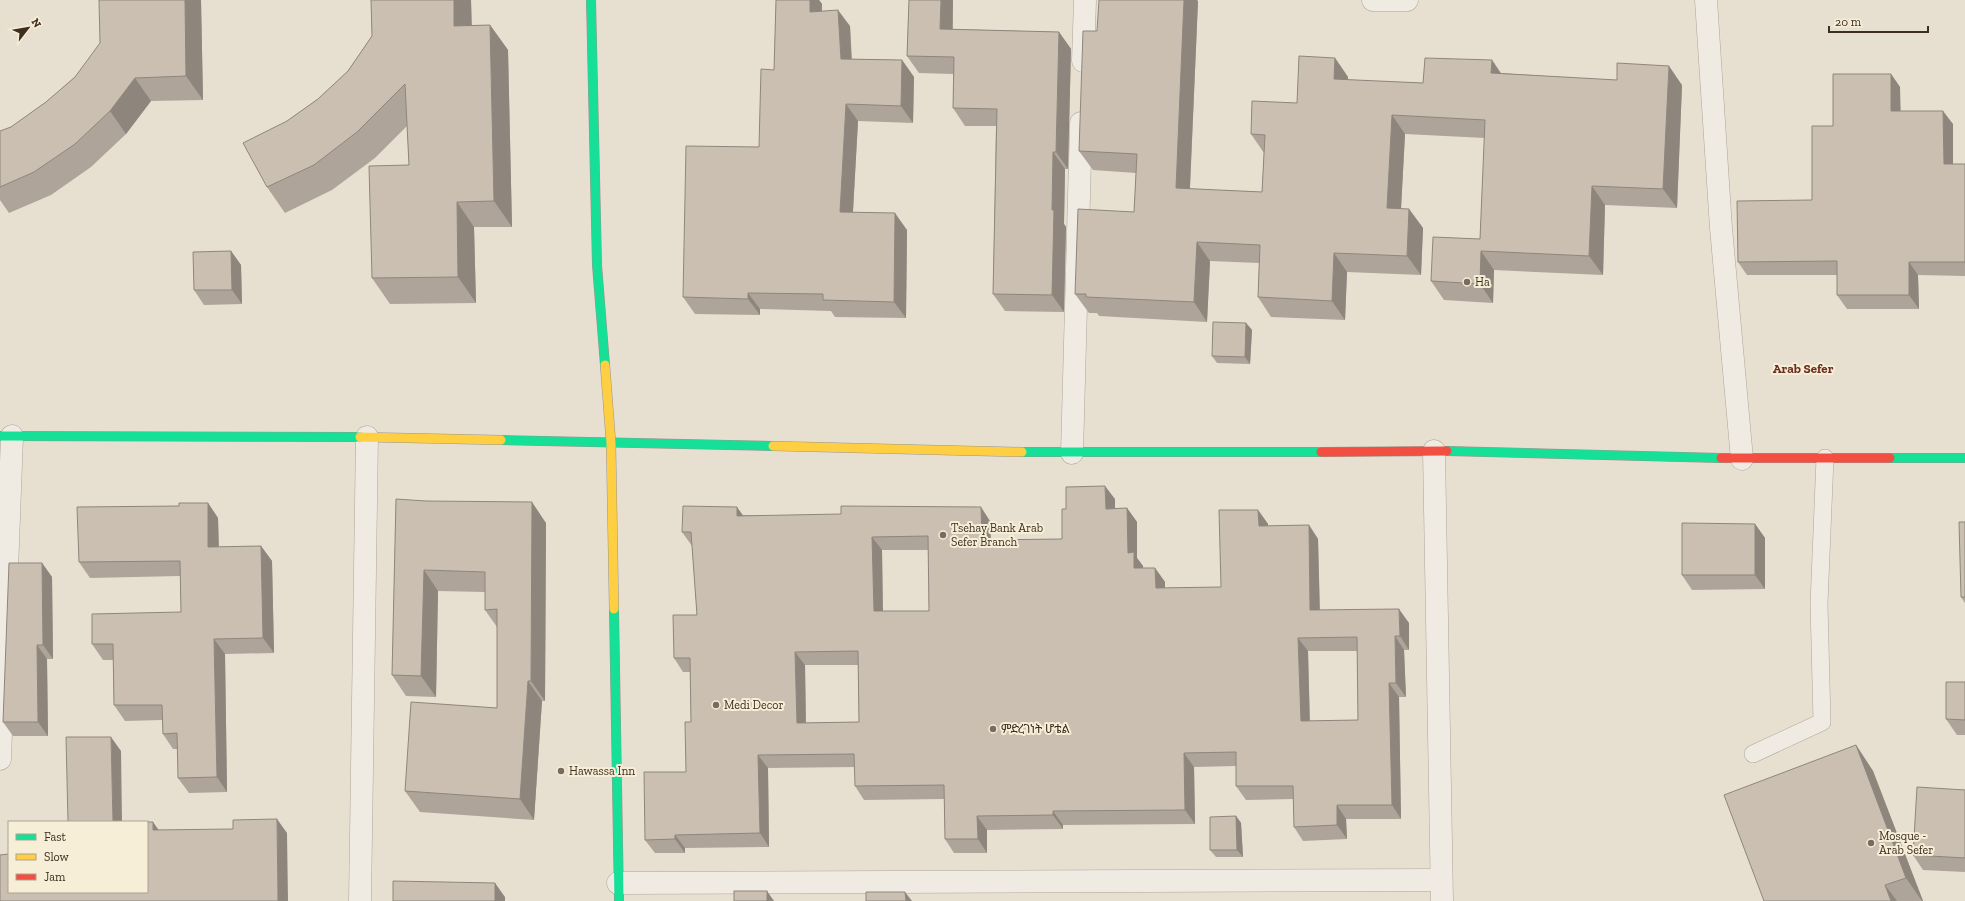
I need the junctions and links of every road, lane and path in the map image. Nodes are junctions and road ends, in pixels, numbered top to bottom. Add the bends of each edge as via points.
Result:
1 (591, 0) edge
2 (1084, 0) edge
3 (1373, 0) edge
4 (1407, 0) edge
5 (1706, 0) edge
6 (1082, 79) edge
7 (1082, 103) edge
8 (6, 436) edge
9 (367, 437) junction
10 (611, 443) junction
11 (1434, 451) junction
12 (1072, 453) junction
13 (1825, 458) junction
14 (1965, 458) edge
15 (1742, 459) junction
16 (1753, 754) dead end
17 (0, 759) edge
18 (1442, 890) edge
19 (618, 892) edge
20 (360, 901) edge

1 - 10 street via 597,265
2 - 6 street
3 - 4 street
5 - 15 street via 1721,228
7 - 12 street
8 - 9 street
8 - 17 street
9 - 10 street
9 - 20 street
10 - 12 street
10 - 19 street
11 - 12 street
11 - 15 street
11 - 18 street
13 - 14 street
13 - 15 street
13 - 16 lane via 1819,604 1822,722
18 - 19 street

